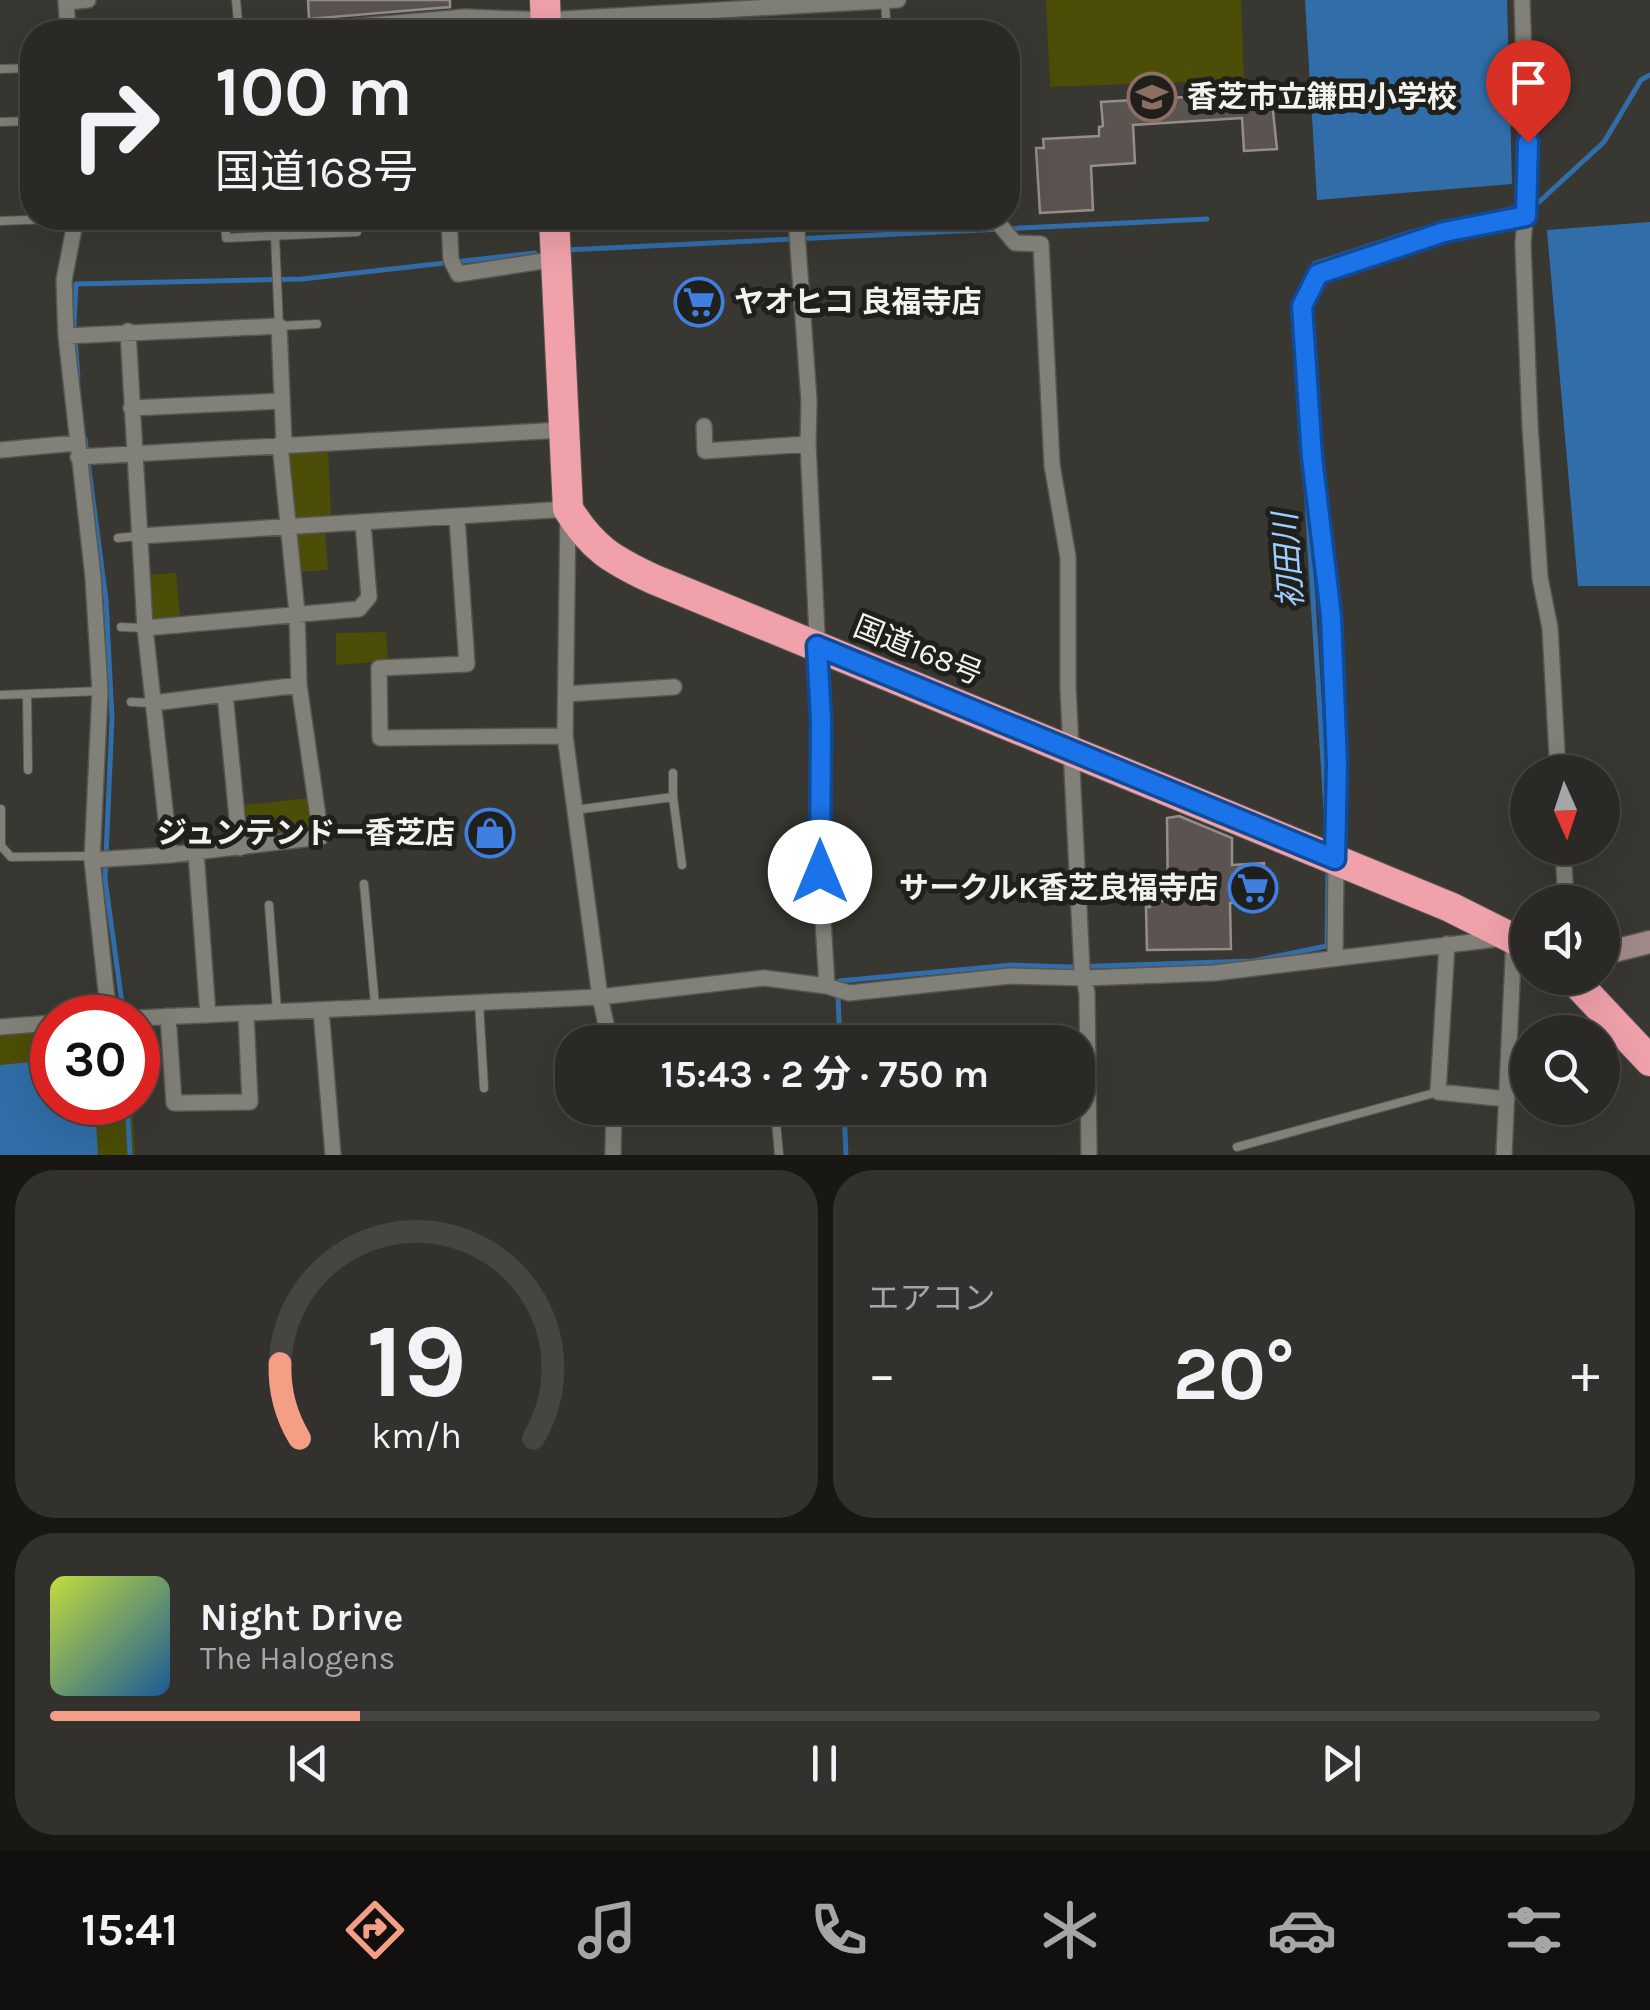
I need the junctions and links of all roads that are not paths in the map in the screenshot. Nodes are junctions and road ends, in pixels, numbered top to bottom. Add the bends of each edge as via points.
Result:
1 (88, 0) edge
2 (898, 0) edge
3 (1522, 0) edge
4 (66, 1) edge
5 (884, 1) edge
6 (545, 17) edge
7 (430, 20) edge
8 (1526, 208) junction
9 (74, 230) edge
10 (226, 230) edge
11 (450, 230) edge
12 (555, 230) edge
13 (797, 230) edge
14 (1004, 230) edge
15 (357, 232) dead end
16 (276, 236) junction
17 (556, 258) junction
18 (316, 324) dead end
19 (278, 326) junction
20 (128, 331) junction
21 (66, 336) junction
22 (282, 402) junction
23 (132, 408) junction
24 (704, 426) dead end
25 (562, 430) junction
26 (282, 444) junction
27 (808, 444) junction
28 (0, 450) edge
29 (77, 450) junction
30 (135, 456) junction
31 (568, 509) junction
32 (457, 518) junction
33 (363, 522) junction
34 (288, 526) junction
35 (140, 536) junction
36 (118, 538) dead end
37 (297, 613) junction
38 (122, 627) dead end
39 (145, 628) junction
40 (817, 646) junction
41 (299, 685) junction
42 (674, 687) dead end
43 (100, 691) junction
44 (0, 694) edge
45 (26, 694) junction
46 (226, 694) junction
47 (566, 694) junction
48 (131, 702) dead end
49 (153, 703) junction
50 (565, 736) junction
51 (1072, 752) junction
52 (1557, 755) edge
53 (28, 770) dead end
54 (673, 773) dead end
55 (672, 797) junction
56 (1, 810) edge
57 (575, 810) junction
58 (240, 848) junction
59 (196, 853) junction
60 (170, 856) junction
61 (93, 858) junction
62 (1335, 859) junction
63 (682, 866) dead end
64 (364, 884) dead end
65 (269, 906) dead end
66 (1510, 936) edge
67 (1510, 941) edge
68 (1650, 942) edge
69 (1447, 944) junction
70 (1620, 950) edge
71 (1335, 958) junction
72 (1083, 970) junction
73 (827, 986) junction
74 (107, 995) edge
75 (1516, 995) edge
76 (1588, 995) edge
77 (600, 996) junction
78 (479, 1003) junction
79 (375, 1005) junction
80 (321, 1010) junction
81 (278, 1012) junction
82 (246, 1013) junction
83 (208, 1015) junction
84 (168, 1016) junction
85 (160, 1017) edge
86 (30, 1025) edge
87 (606, 1025) edge
88 (0, 1027) edge
89 (1650, 1061) edge
90 (484, 1088) dead end
91 (1438, 1092) junction
92 (1507, 1099) junction
93 (614, 1125) edge
94 (776, 1125) edge
95 (1236, 1147) dead end
96 (333, 1155) edge
97 (614, 1155) edge
98 (778, 1155) edge
99 (1089, 1155) edge
100 (1504, 1155) edge

1 - 4 street
2 - 5 street
3 - 8 street
5 - 6 street
6 - 7 street
8 - 52 street via 1532,463
8 - 62 street via 1318,274 1302,306 1331,616
9 - 21 street via 64,280
10 - 16 lane via 226,238
11 - 17 street via 458,274
12 - 17 highway
13 - 27 street
14 - 51 street via 1015,244 1042,244 1052,465 1068,557
15 - 16 lane
16 - 19 lane
17 - 25 highway
18 - 19 lane
19 - 20 street
19 - 22 street
20 - 21 street
20 - 23 street
21 - 29 street
22 - 23 street
22 - 26 street
23 - 30 street
24 - 27 street via 705,450
25 - 26 street
25 - 31 highway
26 - 30 street
26 - 34 street
27 - 40 street
28 - 29 street
29 - 30 street
29 - 43 street
30 - 35 street
31 - 32 street
31 - 40 highway, 国道168号 via 586,538 620,563
31 - 47 street
32 - 33 street
32 - 50 street via 467,664 379,668 380,738
33 - 34 street
33 - 37 street via 369,597 359,609
34 - 35 street
34 - 37 street
35 - 36 lane
35 - 39 street
37 - 39 street
37 - 41 street
38 - 39 lane
39 - 49 street
40 - 51 highway, 国道168号
40 - 73 street
41 - 46 street
41 - 58 street via 321,837
42 - 47 street
43 - 45 lane
43 - 61 street
44 - 45 lane
45 - 53 lane
46 - 49 street
46 - 58 street
47 - 50 street
48 - 49 lane
49 - 60 street
50 - 57 street
51 - 62 highway, 国道168号
51 - 72 street
54 - 55 lane
55 - 57 lane
55 - 63 lane
56 - 61 lane via 1,846 10,857
57 - 77 street
58 - 59 street
59 - 60 street
59 - 83 street
60 - 61 street
61 - 74 street
62 - 66 highway, 国道168号
62 - 71 street
64 - 79 lane
65 - 81 lane
67 - 69 street
68 - 70 street
69 - 71 street
69 - 91 street
71 - 72 street via 1214,973
72 - 73 street via 848,993
72 - 99 street
73 - 77 street via 764,978
75 - 92 street
76 - 89 highway
77 - 78 street
77 - 87 street
78 - 79 street
78 - 90 lane
79 - 80 street
80 - 81 street
80 - 96 street
81 - 82 street
82 - 83 street
82 - 84 street via 250,1102 174,1103
83 - 84 street
84 - 85 street
86 - 88 street
91 - 92 street
91 - 95 lane
92 - 100 street
93 - 97 street
94 - 98 lane

